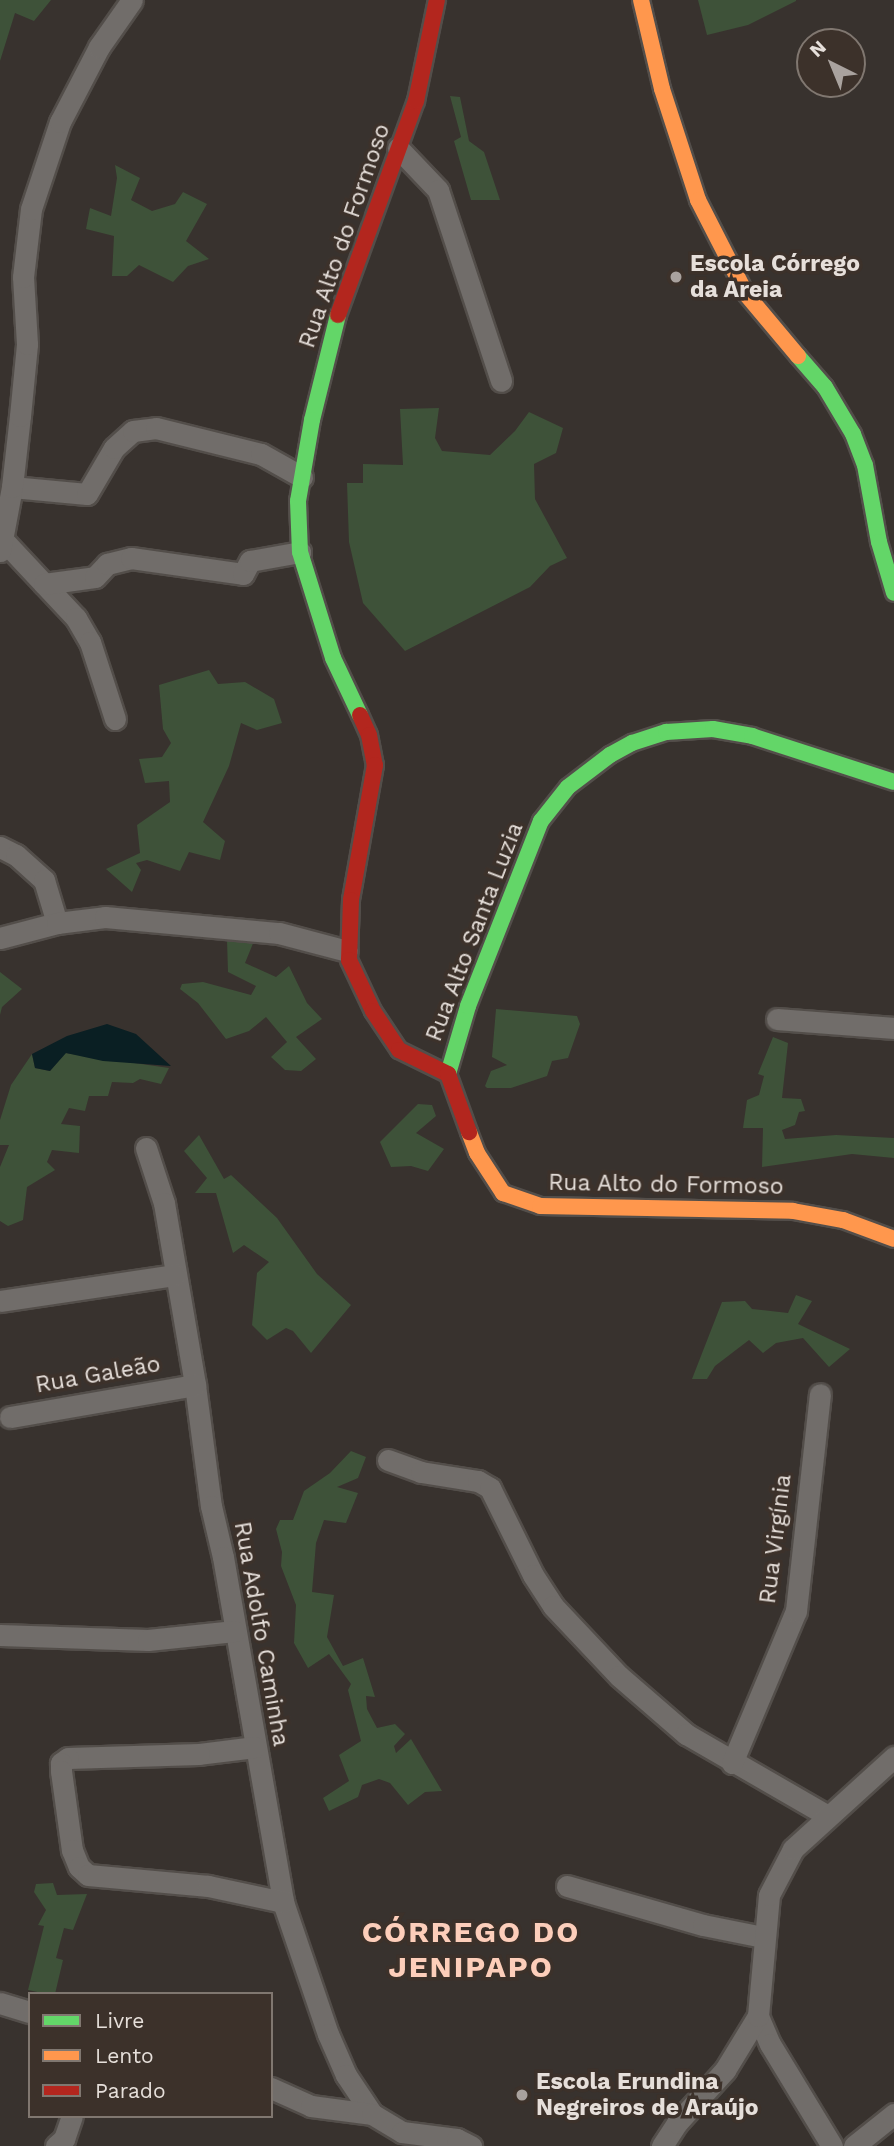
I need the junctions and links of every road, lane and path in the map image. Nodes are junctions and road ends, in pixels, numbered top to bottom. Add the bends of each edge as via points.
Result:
1 (132, 0) edge
2 (437, 0) edge
3 (641, 0) edge
4 (398, 148) junction
5 (501, 381) dead end
6 (302, 477) junction
7 (12, 487) junction
8 (2, 545) edge
9 (300, 552) junction
10 (44, 584) junction
11 (894, 593) edge
12 (115, 719) dead end
13 (894, 782) edge
14 (0, 847) edge
15 (57, 923) junction
16 (0, 938) edge
17 (347, 951) junction
18 (776, 1019) dead end
19 (894, 1028) edge
20 (448, 1074) junction
21 (146, 1149) dead end
22 (894, 1239) edge
23 (175, 1275) junction
24 (0, 1301) edge
25 (195, 1385) junction
26 (820, 1394) dead end
27 (10, 1417) dead end
28 (388, 1460) dead end
29 (235, 1631) junction
30 (0, 1635) edge
31 (255, 1747) junction
32 (894, 1757) edge
33 (732, 1763) junction
34 (828, 1816) junction
35 (567, 1886) dead end
36 (283, 1902) junction
37 (763, 1937) junction
38 (0, 2003) edge
39 (28, 2011) edge
40 (758, 2016) junction
41 (273, 2089) edge
42 (372, 2114) junction
43 (894, 2114) edge
44 (71, 2118) edge
45 (400, 2139) edge
46 (56, 2146) edge
47 (471, 2146) edge
48 (662, 2146) edge
49 (832, 2146) edge
50 (854, 2146) edge

1 - 7 street via 99,47 60,122 32,209 23,276 27,344
2 - 4 street, Rua Alto do Formoso via 424,74
3 - 11 street via 662,89 698,200 746,294 825,387 853,434 865,465
4 - 5 street via 438,190
4 - 6 street, Rua Alto do Formoso via 336,319
6 - 7 street via 261,454 156,428 133,430 114,448 87,494
6 - 9 street, Rua Alto do Formoso via 297,522
7 - 8 street
8 - 10 street
9 - 10 street via 250,561 243,574 131,558 107,564 95,577
9 - 17 street, Rua Alto do Formoso via 323,629 369,735 375,765 355,871
10 - 12 street via 76,618 90,642
13 - 20 street, Rua Alto Santa Luzia via 752,736 713,729 666,732 610,755 568,787 541,821 464,1016
14 - 15 street via 44,880
15 - 16 street
15 - 17 street via 105,918 246,928
17 - 20 street, Rua Alto do Formoso via 373,1011 399,1050
18 - 19 street
20 - 22 street, Rua Alto do Formoso via 477,1153 503,1193 517,1200 540,1206 793,1211 843,1220
21 - 23 street, Rua Adolfo Caminha via 164,1203
23 - 24 street
23 - 25 street, Rua Adolfo Caminha
25 - 27 street, Rua Galeão
25 - 29 street, Rua Adolfo Caminha via 211,1506
26 - 33 street, Rua Virgínia via 796,1611
28 - 33 street via 421,1472 478,1481 490,1488 552,1606 619,1676 676,1726
29 - 30 street via 148,1640
29 - 31 street, Rua Adolfo Caminha
31 - 36 street, Rua Adolfo Caminha
31 - 36 street via 199,1754 74,1756 61,1763 75,1862 88,1875 208,1886
32 - 34 street
33 - 34 street
34 - 37 street via 793,1849 778,1874 769,1895
35 - 37 street
36 - 42 street, Rua Adolfo Caminha via 328,2034 346,2075
37 - 40 street
38 - 39 street
40 - 48 street via 725,2070
40 - 49 street
41 - 42 street via 326,2111
42 - 45 street
43 - 50 street
44 - 46 street via 64,2139
45 - 47 street via 457,2139

